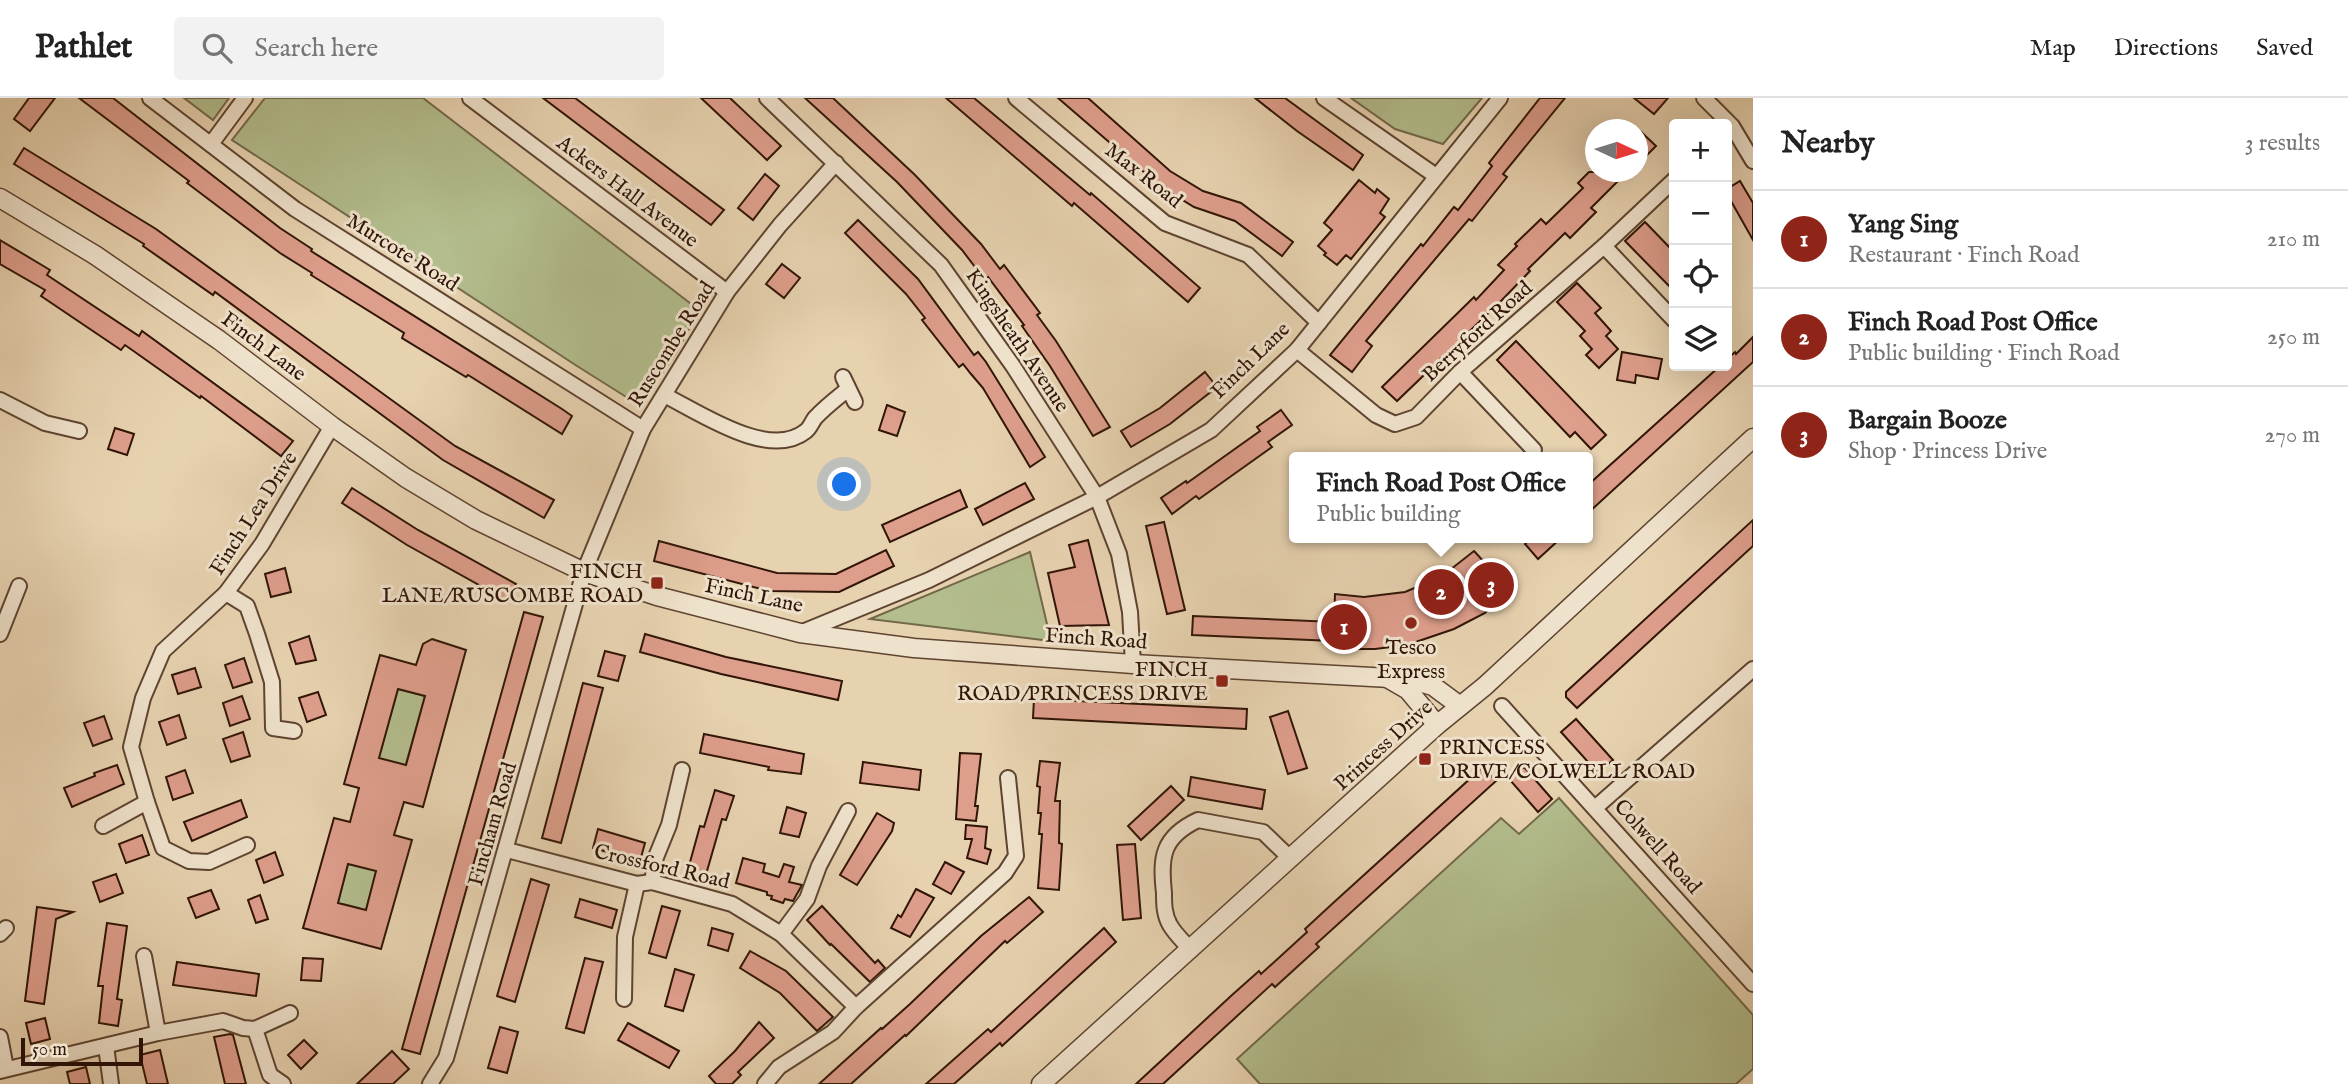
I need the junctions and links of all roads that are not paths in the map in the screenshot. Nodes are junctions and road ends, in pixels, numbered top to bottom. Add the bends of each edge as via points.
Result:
1 (150, 98) edge
2 (245, 98) edge
3 (470, 98) edge
4 (767, 98) edge
5 (1016, 98) edge
6 (1324, 98) edge
7 (1500, 98) edge
8 (1704, 98) edge
9 (1721, 119) edge
10 (1732, 133) edge
11 (211, 144) junction
12 (1753, 161) edge
13 (836, 163) junction
14 (1436, 176) junction
15 (1672, 182) edge
16 (0, 198) edge
17 (1604, 246) junction
18 (727, 292) junction
19 (1669, 315) edge
20 (1319, 323) junction
21 (1297, 350) junction
22 (1460, 372) junction
23 (849, 389) dead end
24 (664, 395) junction
25 (0, 400) edge
26 (332, 426) junction
27 (643, 429) junction
28 (79, 430) dead end
29 (1753, 438) edge
30 (1534, 450) dead end
31 (1097, 497) junction
32 (584, 572) junction
33 (19, 586) dead end
34 (226, 593) junction
35 (800, 633) junction
36 (0, 634) edge
37 (1133, 664) junction
38 (1753, 669) edge
39 (1390, 679) junction
40 (1460, 706) junction
41 (1502, 706) dead end
42 (1437, 725) junction
43 (294, 731) dead end
44 (682, 770) dead end
45 (1007, 778) dead end
46 (147, 802) junction
47 (1595, 808) junction
48 (848, 811) dead end
49 (103, 826) dead end
50 (247, 845) dead end
51 (507, 850) junction
52 (1291, 859) junction
53 (652, 882) junction
54 (637, 884) junction
55 (781, 934) junction
56 (1191, 950) junction
57 (144, 956) dead end
58 (1752, 982) edge
59 (624, 999) dead end
60 (856, 1007) junction
61 (290, 1013) dead end
62 (254, 1029) junction
63 (159, 1033) junction
64 (0, 1037) edge
65 (107, 1046) junction
66 (3, 1069) edge
67 (435, 1083) edge
68 (111, 1084) edge
69 (283, 1084) edge
70 (765, 1084) edge
71 (1041, 1084) edge

1 - 11 street, Murcote Road
2 - 11 street
3 - 18 street, Ackers Hall Avenue
4 - 13 street, Kingsheath Avenue
5 - 20 street, Max Road via 1165,223 1248,255
6 - 14 street
7 - 14 street, Finch Lane
8 - 9 street
10 - 12 street
11 - 27 street, Murcote Road via 295,209
13 - 18 street, Ruscombe Road
13 - 31 street, Kingsheath Avenue via 941,265
14 - 20 street, Finch Lane
15 - 17 street, Berryford Road
16 - 26 street, Finch Lane via 118,270
17 - 19 street
17 - 22 street, Berryford Road
18 - 24 street, Ruscombe Road
20 - 21 street, Finch Lane
21 - 22 street, Berryford Road via 1376,415 1395,424 1416,417
21 - 31 street, Finch Lane via 1210,430
22 - 30 street
23 - 24 street via 807,430 790,439 769,441 737,432
24 - 27 street, Ruscombe Road
25 - 28 street via 45,424
26 - 32 street, Finch Lane via 476,520
26 - 34 street, Finch Lea Drive via 262,544
27 - 32 street, Ruscombe Road
29 - 40 street, Princess Drive
31 - 35 street, Finch Lane via 929,580
31 - 37 street, Kingsheath Avenue via 1119,554 1130,612
32 - 35 street, Finch Lane via 657,597
32 - 51 street, Fincham Road
33 - 36 street
34 - 43 street via 247,606 257,634 272,682 273,728
34 - 46 street, Finch Lea Drive via 163,651 143,698 131,747
35 - 37 street, Finch Road via 914,648
37 - 39 street, Finch Road
38 - 47 street
39 - 40 street, Finch Road via 1421,681
39 - 42 street via 1408,690
40 - 42 street, Princess Drive
41 - 47 street, Colwell Road
42 - 52 street, Princess Drive
44 - 53 street
45 - 60 street via 1016,856 1005,873
46 - 49 street
46 - 50 street, Finch Lea Drive via 163,848 189,862 209,862
47 - 58 street, Colwell Road
48 - 55 street via 807,899
51 - 54 street, Crossford Road
51 - 67 street, Fincham Road
52 - 56 street, Princess Drive
52 - 56 street via 1258,831 1198,820 1177,836 1162,860 1165,911 1169,924
53 - 54 street, Crossford Road
53 - 55 street, Crossford Road via 732,904
54 - 59 street via 625,937
55 - 60 street, Crossford Road
56 - 71 street, Princess Drive
57 - 63 street
60 - 70 street via 833,1031 779,1067
61 - 62 street
62 - 63 street via 223,1021
62 - 69 street via 270,1075
63 - 65 street
64 - 66 street
65 - 66 street
65 - 68 street

